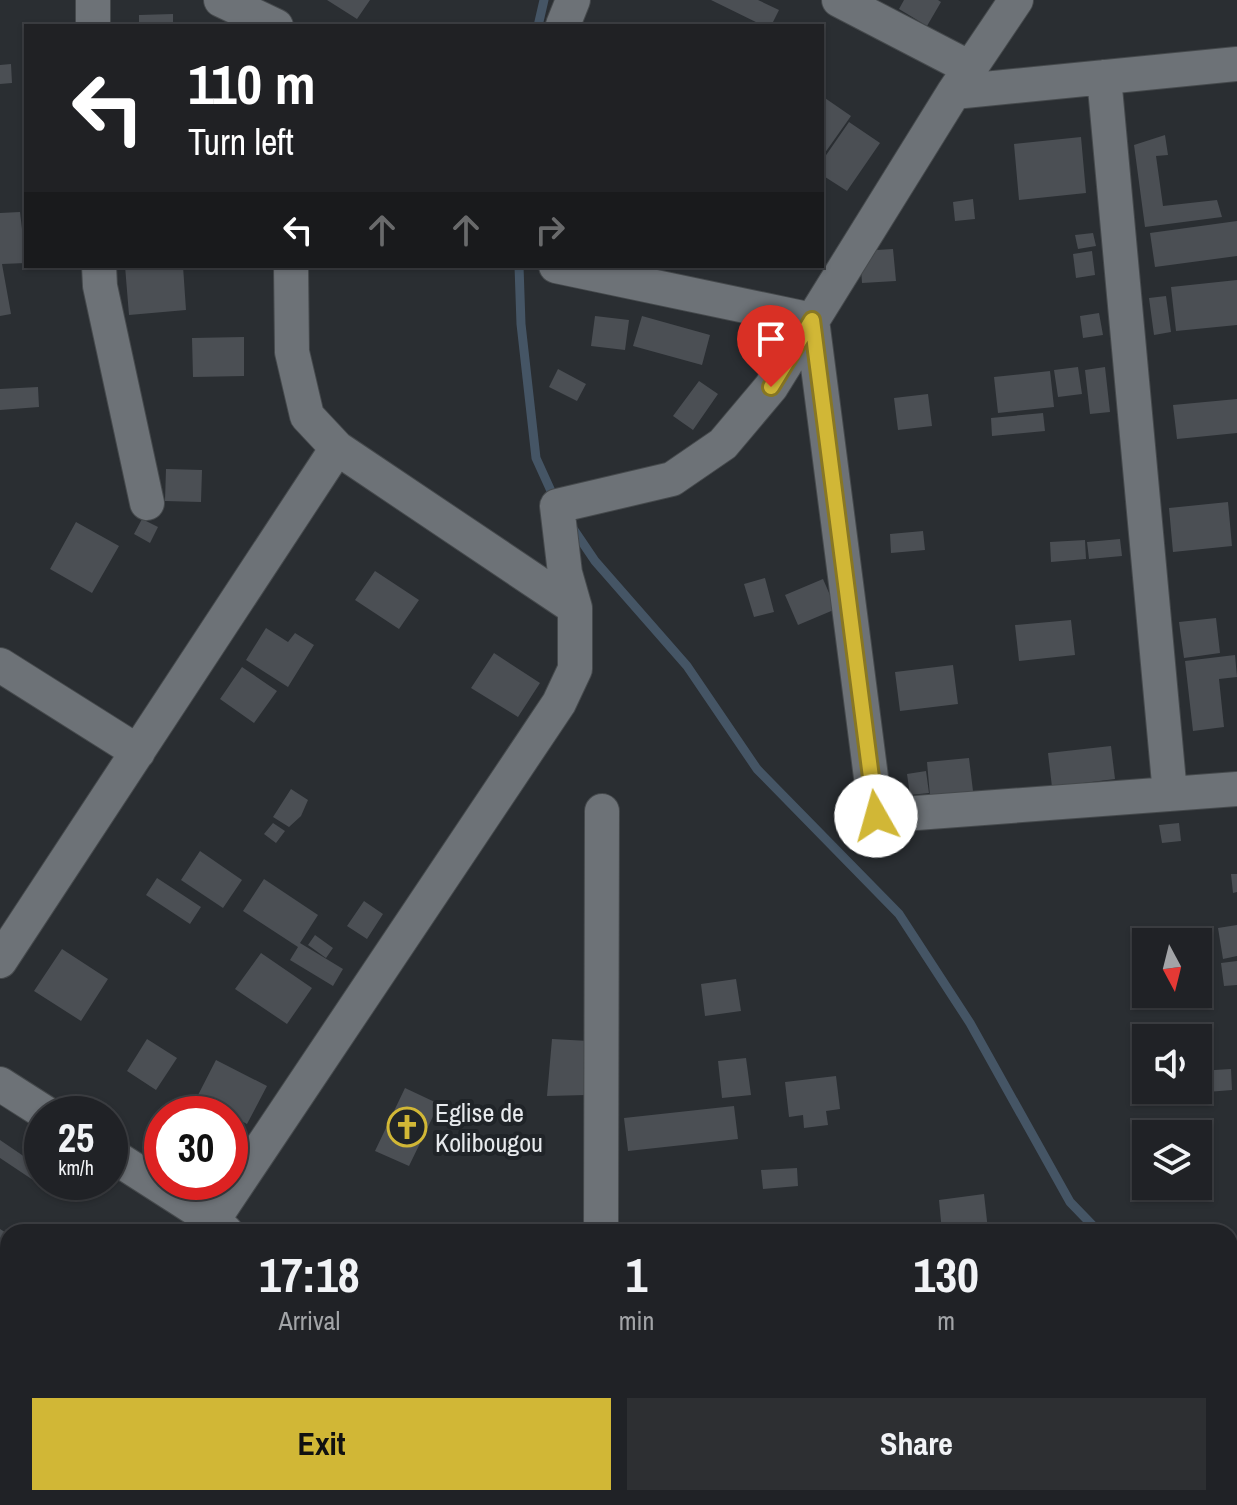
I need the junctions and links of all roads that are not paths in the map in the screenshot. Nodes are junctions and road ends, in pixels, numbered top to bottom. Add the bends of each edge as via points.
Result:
1 (93, 0) edge
2 (221, 0) edge
3 (839, 0) edge
4 (1016, 0) edge
5 (93, 24) edge
6 (271, 24) edge
7 (1237, 64) edge
8 (1104, 77) junction
9 (962, 80) junction
10 (99, 268) edge
11 (291, 268) edge
12 (565, 268) edge
13 (812, 320) junction
14 (337, 448) junction
15 (147, 503) dead end
16 (575, 608) junction
17 (0, 665) edge
18 (138, 752) junction
19 (1237, 789) edge
20 (1170, 794) junction
21 (602, 811) dead end
22 (0, 961) edge
23 (0, 1084) edge
24 (24, 1099) edge
25 (128, 1167) edge
26 (209, 1224) edge
27 (218, 1224) edge
28 (601, 1224) edge

1 - 5 street
2 - 6 street
3 - 9 street
4 - 9 street
7 - 8 street
8 - 9 street
8 - 20 street
9 - 13 street
10 - 15 street
11 - 14 street via 292,352 307,416
12 - 13 street
13 - 16 street via 771,387 723,444 672,479 557,506
13 - 20 street via 876,816
14 - 16 street
14 - 18 street
16 - 27 street via 575,669 559,703
17 - 18 street
18 - 22 street
19 - 20 street
21 - 28 street
23 - 24 street
25 - 26 street

